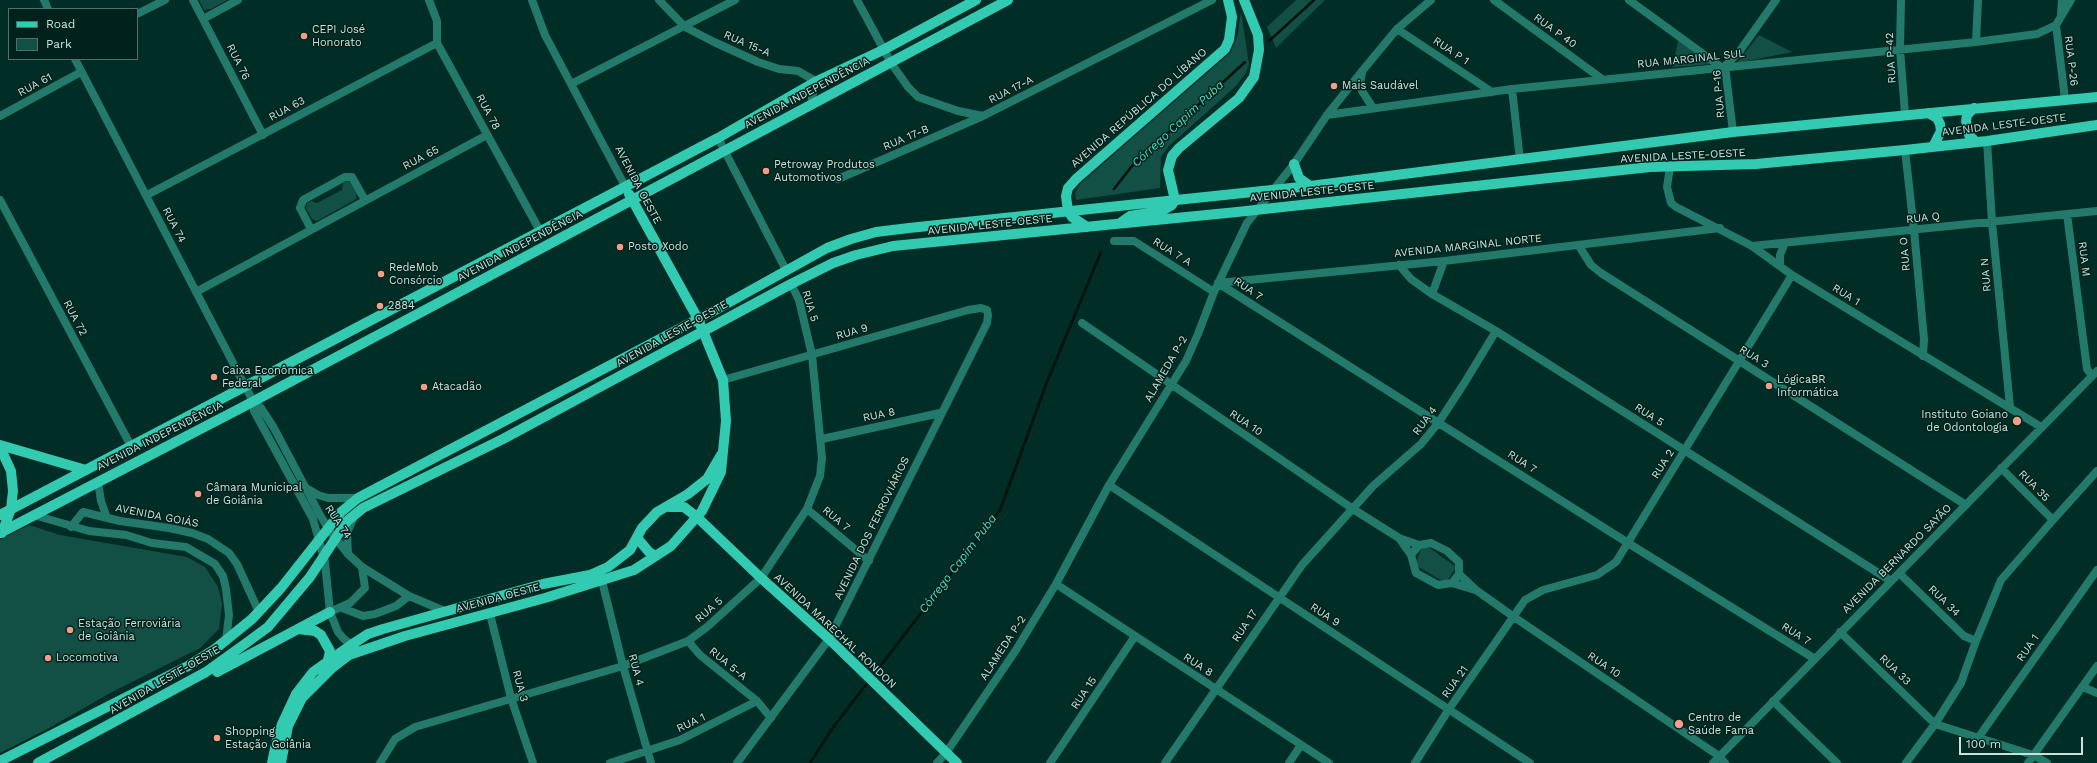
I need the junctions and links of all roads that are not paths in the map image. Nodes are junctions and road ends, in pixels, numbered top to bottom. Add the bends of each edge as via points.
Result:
1 (165, 0) edge
2 (193, 0) edge
3 (238, 0) edge
4 (429, 0) edge
5 (532, 0) edge
6 (659, 0) edge
7 (735, 0) edge
8 (857, 0) edge
9 (976, 0) edge
10 (1008, 0) edge
11 (1212, 0) edge
12 (1228, 0) edge
13 (1244, 0) edge
14 (1430, 0) edge
15 (1494, 0) edge
16 (1629, 0) edge
17 (1776, 0) edge
18 (1901, 0) edge
19 (1978, 0) edge
20 (2062, 0) edge
21 (2072, 0) edge
22 (138, 14) edge
23 (2060, 16) junction
24 (203, 19) junction
25 (2056, 25) junction
26 (685, 27) junction
27 (1397, 29) junction
28 (1976, 42) junction
29 (437, 43) junction
30 (1900, 49) junction
31 (883, 50) junction
32 (75, 60) edge
33 (891, 63) junction
34 (1723, 67) junction
35 (1363, 70) junction
36 (81, 72) junction
37 (1602, 79) junction
38 (815, 82) junction
39 (571, 84) junction
40 (1512, 89) junction
41 (1492, 92) junction
42 (2097, 97) edge
43 (2065, 99) junction
44 (811, 104) junction
45 (1373, 108) junction
46 (1974, 108) junction
47 (1928, 113) junction
48 (1905, 114) junction
49 (1327, 115) junction
50 (0, 116) edge
51 (983, 116) junction
52 (2097, 125) edge
53 (1733, 132) junction
54 (263, 135) junction
55 (487, 135) junction
56 (718, 138) junction
57 (1987, 141) junction
58 (1976, 142) junction
59 (1934, 145) junction
60 (724, 150) junction
61 (1905, 150) junction
62 (1520, 160) junction
63 (1294, 164) junction
64 (1670, 167) junction
65 (838, 179) dead end
66 (625, 186) junction
67 (1310, 186) junction
68 (1272, 190) junction
69 (147, 195) junction
70 (631, 199) junction
71 (0, 200) edge
72 (365, 200) junction
73 (1175, 200) junction
74 (1256, 210) junction
75 (1068, 211) junction
76 (2097, 211) edge
77 (2067, 214) junction
78 (1992, 222) junction
79 (1118, 224) junction
80 (1087, 227) junction
81 (1720, 228) junction
82 (311, 229) junction
83 (1914, 230) junction
84 (540, 231) junction
85 (1114, 241) dead end
86 (1785, 243) junction
87 (1579, 246) junction
88 (1752, 246) junction
89 (1444, 261) junction
90 (1399, 265) junction
91 (1780, 265) junction
92 (786, 270) junction
93 (1792, 275) junction
94 (1218, 282) junction
95 (791, 284) junction
96 (196, 292) junction
97 (1214, 292) junction
98 (1432, 294) junction
99 (987, 310) joint
100 (698, 319) junction
101 (1082, 323) dead end
102 (703, 331) junction
103 (1496, 331) junction
104 (812, 355) junction
105 (1923, 356) junction
106 (1740, 361) junction
107 (2094, 373) edge
108 (723, 380) junction
109 (1171, 384) junction
110 (245, 386) junction
111 (254, 401) junction
112 (2010, 408) junction
113 (940, 413) junction
114 (1439, 422) junction
115 (2041, 427) junction
116 (822, 439) junction
117 (0, 446) edge
118 (131, 446) junction
119 (1685, 451) junction
120 (722, 453) junction
121 (2001, 468) junction
122 (86, 470) junction
123 (2097, 471) edge
124 (98, 482) junction
125 (1109, 485) junction
126 (305, 487) junction
127 (358, 498) junction
128 (1966, 504) junction
129 (669, 507) junction
130 (363, 508) junction
131 (11, 509) junction
132 (1353, 509) junction
133 (807, 510) junction
134 (0, 515) edge
135 (34, 515) junction
136 (697, 517) junction
137 (108, 518) junction
138 (2052, 520) junction
139 (71, 527) junction
140 (328, 528) junction
141 (1, 534) edge
142 (1399, 538) junction
143 (336, 539) junction
144 (638, 539) junction
145 (320, 540) junction
146 (1628, 543) junction
147 (1419, 545) junction
148 (348, 554) junction
149 (1411, 555) junction
150 (656, 556) junction
151 (324, 558) junction
152 (869, 561) junction
153 (362, 567) junction
154 (2097, 570) edge
155 (1899, 573) junction
156 (1459, 574) junction
157 (761, 578) junction
158 (602, 581) junction
159 (1891, 581) junction
160 (1452, 583) junction
161 (1056, 584) junction
162 (1476, 590) junction
163 (409, 596) junction
164 (1278, 597) junction
165 (342, 608) junction
166 (259, 612) junction
167 (330, 612) junction
168 (448, 612) junction
169 (490, 614) junction
170 (1514, 617) junction
171 (296, 629) junction
172 (1840, 632) junction
173 (1135, 636) junction
174 (829, 639) junction
175 (226, 641) junction
176 (688, 641) junction
177 (1976, 641) junction
178 (351, 645) junction
179 (360, 650) junction
180 (1815, 659) junction
181 (328, 660) junction
182 (623, 666) junction
183 (2097, 666) edge
184 (189, 682) junction
185 (2083, 686) junction
186 (1216, 690) junction
187 (2097, 694) edge
188 (511, 698) junction
189 (757, 701) junction
190 (1773, 701) junction
191 (1449, 709) junction
192 (771, 718) junction
193 (1935, 724) junction
194 (1978, 738) junction
195 (1301, 745) junction
196 (648, 751) junction
197 (946, 753) junction
198 (2033, 755) junction
199 (1719, 756) junction
200 (0, 761) edge
201 (1413, 762) edge
202 (38, 763) edge
203 (272, 763) edge
204 (281, 763) edge
205 (380, 763) edge
206 (533, 763) edge
207 (610, 763) edge
208 (651, 763) edge
209 (738, 763) edge
210 (937, 763) edge
211 (957, 763) edge
212 (1050, 763) edge
213 (1165, 763) edge
214 (1288, 763) edge
215 (1329, 763) edge
216 (1530, 763) edge
217 (1712, 763) edge
218 (1725, 763) edge
219 (1837, 763) edge
220 (1906, 763) edge
221 (2028, 763) edge
222 (2047, 763) edge

1 - 22 street
2 - 24 street, RUA 76
3 - 24 street
4 - 29 street, RUA 78 via 437,21
5 - 39 street, AVENIDA OESTE via 545,35
6 - 26 street, RUA 15-A
7 - 26 street
8 - 31 street, RUA 17-A
9 - 31 main road, AVENIDA INDEPENDÊNCIA
10 - 33 main road, AVENIDA INDEPENDÊNCIA
11 - 51 street, RUA 17-A
12 - 75 main road, AVENIDA REPÚBLICA DO LÍBANO via 1232,17 1226,49 1076,179 1068,188
13 - 73 main road via 1258,35 1259,50 1254,77 1238,98 1178,148 1172,156 1168,170
14 - 27 street, ALAMEDA P-2
15 - 37 street, RUA P 40
16 - 34 street
17 - 34 street, RUA P-16 via 1739,52
18 - 30 street, RUA P-42
19 - 28 street
20 - 23 street
21 - 23 street
23 - 25 street
24 - 54 street, RUA 76
25 - 28 street, RUA MARGINAL SUL via 2037,34
25 - 43 street, RUA P-26
26 - 38 street, RUA 15-A via 758,62 779,69 798,71
26 - 39 street
27 - 35 street, ALAMEDA P-2
27 - 41 street, RUA P 1
28 - 30 street, RUA MARGINAL SUL
29 - 54 street, RUA 63
29 - 55 street, RUA 78
30 - 34 street, RUA MARGINAL SUL
30 - 48 street, RUA P-42
31 - 33 street, RUA 17-A
31 - 38 main road, AVENIDA INDEPENDÊNCIA
32 - 36 street, RUA 74
33 - 44 main road, AVENIDA INDEPENDÊNCIA
33 - 51 street, RUA 17-A via 918,97 958,111
34 - 37 street, RUA MARGINAL SUL
34 - 53 street, RUA P-16
35 - 45 street via 1360,83 1362,91
35 - 49 street, ALAMEDA P-2
36 - 50 street, RUA 61
36 - 69 street, RUA 74
37 - 40 street, RUA MARGINAL SUL
38 - 44 street
38 - 56 main road, AVENIDA INDEPENDÊNCIA
39 - 66 street, AVENIDA OESTE
40 - 41 street, RUA MARGINAL SUL
40 - 62 street
41 - 45 street, RUA MARGINAL SUL
42 - 43 main road, AVENIDA LESTE-OESTE
43 - 46 main road, AVENIDA LESTE-OESTE
44 - 60 main road, AVENIDA INDEPENDÊNCIA
45 - 49 street, RUA MARGINAL SUL
46 - 47 main road, AVENIDA LESTE-OESTE
46 - 58 main road via 1967,115 1966,121 1969,135
47 - 48 main road, AVENIDA LESTE-OESTE
47 - 59 main road via 1937,118 1940,124 1941,131
48 - 53 main road, AVENIDA LESTE-OESTE
49 - 63 street, ALAMEDA P-2
51 - 65 street, RUA 17-B
52 - 57 main road, AVENIDA LESTE-OESTE
53 - 62 main road, AVENIDA LESTE-OESTE
54 - 69 street, RUA 63
55 - 72 street, RUA 65
55 - 84 street, RUA 78
56 - 60 street
56 - 66 main road, AVENIDA INDEPENDÊNCIA
57 - 58 main road, AVENIDA LESTE-OESTE
57 - 78 street, RUA N
58 - 59 main road, AVENIDA LESTE-OESTE
59 - 61 main road, AVENIDA LESTE-OESTE
60 - 70 main road, AVENIDA INDEPENDÊNCIA
60 - 92 street
61 - 64 main road, AVENIDA LESTE-OESTE via 1756,164
61 - 83 street, RUA O
62 - 67 main road, AVENIDA LESTE-OESTE
63 - 67 main road via 1299,178
63 - 68 street, ALAMEDA P-2
64 - 74 main road, AVENIDA LESTE-OESTE via 1650,167
64 - 81 street, RUA 1 via 1667,188 1671,203
66 - 70 main road, AVENIDA OESTE
66 - 84 main road, AVENIDA INDEPENDÊNCIA
67 - 68 main road, AVENIDA LESTE-OESTE
68 - 73 main road, AVENIDA LESTE-OESTE
68 - 74 street, ALAMEDA P-2
69 - 96 street, RUA 74
70 - 100 main road, AVENIDA OESTE
70 - 111 main road, AVENIDA INDEPENDÊNCIA
71 - 118 street, RUA 72
72 - 82 street, RUA 65
72 - 82 street via 352,177 345,177 303,200 300,208
73 - 75 main road, AVENIDA LESTE-OESTE
73 - 79 main road via 1168,208 1130,216
74 - 79 main road, AVENIDA LESTE-OESTE
74 - 94 street, ALAMEDA P-2
75 - 80 main road via 1072,217
75 - 92 main road, AVENIDA LESTE-OESTE via 876,232 827,248
76 - 77 street, RUA Q
77 - 78 street, RUA Q
77 - 107 street, RUA M via 2087,369
78 - 83 street, RUA Q
78 - 112 street, RUA N
79 - 80 main road, AVENIDA LESTE-OESTE
80 - 95 main road, AVENIDA LESTE-OESTE via 894,246 839,261
81 - 87 street, AVENIDA MARGINAL NORTE
81 - 88 street, RUA 1
82 - 96 street, RUA 65
83 - 86 street, RUA Q
83 - 105 street, RUA O via 1924,339
84 - 110 main road, AVENIDA INDEPENDÊNCIA
85 - 97 street, RUA 7 A via 1134,241
86 - 88 street, RUA Q
86 - 91 street via 1780,255
87 - 89 street, AVENIDA MARGINAL NORTE
87 - 106 street, RUA 3 via 1591,265 1601,273
88 - 91 street, RUA 1
89 - 90 street, AVENIDA MARGINAL NORTE
89 - 98 street
90 - 94 street, AVENIDA MARGINAL NORTE
90 - 98 street, RUA 5 via 1411,279
91 - 93 street, RUA 1
92 - 100 main road, AVENIDA LESTE-OESTE
93 - 105 street, RUA 1
93 - 106 street, RUA 2
94 - 97 street, ALAMEDA P-2
94 - 114 street, RUA 7
95 - 102 main road, AVENIDA LESTE-OESTE
95 - 104 street, RUA 5 via 799,300
96 - 110 street, RUA 74
97 - 109 street, ALAMEDA P-2 via 1186,361
98 - 103 street, RUA 5
99 - 104 street, RUA 9 via 968,310
99 - 113 street, AVENIDA DOS FERROVIÁRIOS via 987,323
100 - 102 main road, AVENIDA OESTE
100 - 127 main road, AVENIDA LESTE-OESTE
101 - 109 street, RUA 10
102 - 108 main road, AVENIDA OESTE
102 - 130 main road, AVENIDA LESTE-OESTE via 503,439
103 - 114 street, RUA 4
103 - 119 street, RUA 5
104 - 108 street, RUA 9
104 - 116 street, RUA 5
105 - 112 street, RUA 1
106 - 119 street, RUA 2
106 - 128 street, RUA 3
107 - 115 street, AVENIDA BERNARDO SAYÃO
108 - 120 main road, AVENIDA OESTE via 726,421
109 - 125 street, ALAMEDA P-2
109 - 132 street, RUA 10
110 - 111 street, RUA 74
110 - 118 main road, AVENIDA INDEPENDÊNCIA
111 - 124 main road, AVENIDA INDEPENDÊNCIA
111 - 126 street, RUA 74 via 274,428
111 - 145 street, RUA 74 via 254,412 312,519
112 - 115 street, RUA 1
113 - 116 street, RUA 8
113 - 152 street, AVENIDA DOS FERROVIÁRIOS
114 - 132 street, RUA 4 via 1421,444 1373,486
114 - 146 street, RUA 7
115 - 121 street, AVENIDA BERNARDO SAYÃO
116 - 133 street, RUA 5 via 820,476
117 - 122 main road
117 - 131 main road via 10,471 13,491
118 - 122 main road, AVENIDA INDEPENDÊNCIA
119 - 146 street, RUA 2
119 - 159 street, RUA 5
120 - 129 main road, AVENIDA OESTE via 707,479
120 - 136 main road, AVENIDA OESTE via 721,472
121 - 128 street, AVENIDA BERNARDO SAYÃO
121 - 138 street, RUA 35
122 - 131 main road, AVENIDA INDEPENDÊNCIA
123 - 138 street
124 - 135 main road, AVENIDA INDEPENDÊNCIA
124 - 137 street via 101,501
125 - 161 street, ALAMEDA P-2
125 - 164 street, RUA 9
126 - 127 street, AVENIDA LESTE-OESTE via 328,498
126 - 140 street, RUA 74
127 - 140 main road, AVENIDA LESTE-OESTE via 340,512
128 - 155 street, AVENIDA BERNARDO SAYÃO
129 - 136 main road, AVENIDA MARECHAL RONDON via 684,507
129 - 144 main road, AVENIDA OESTE via 657,512 642,528
130 - 143 main road, AVENIDA LESTE-OESTE via 347,522
130 - 148 street via 349,526 346,541
131 - 134 main road, AVENIDA INDEPENDÊNCIA
131 - 141 main road
132 - 142 street, RUA 10
132 - 164 street, RUA 17 via 1302,565
133 - 152 street, RUA 7
133 - 157 street, RUA 5
135 - 139 street
135 - 141 main road, AVENIDA INDEPENDÊNCIA
136 - 150 main road, AVENIDA OESTE via 671,546
136 - 157 main road, AVENIDA MARECHAL RONDON
137 - 139 street, AVENIDA GOIÁS via 83,512
137 - 166 street, AVENIDA GOIÁS via 192,533 220,546 229,553 236,564
138 - 177 street via 2001,580
139 - 175 street via 186,547 215,564 223,576 226,589 229,615
140 - 143 street, RUA 74
140 - 145 main road, AVENIDA LESTE-OESTE
142 - 147 street, RUA 10
142 - 149 street, RUA 10
143 - 148 street, RUA 74
143 - 151 main road, AVENIDA LESTE-OESTE
144 - 150 main road
144 - 168 main road, AVENIDA OESTE via 619,559 590,575 543,584
145 - 151 street, RUA 74
145 - 166 main road, AVENIDA LESTE-OESTE
146 - 170 street, RUA 2 via 1616,562 1597,575 1543,590 1525,600
146 - 180 street, RUA 7
147 - 149 street
147 - 156 street via 1431,543 1447,551 1459,562
148 - 153 street, RUA 74
149 - 160 street via 1416,572 1438,585
150 - 158 main road, AVENIDA OESTE via 634,570
151 - 167 street, RUA 74
151 - 184 main road, AVENIDA LESTE-OESTE via 268,627 220,663
152 - 174 street, AVENIDA DOS FERROVIÁRIOS
153 - 163 street, RUA 74
153 - 165 street via 365,588 358,597
154 - 194 street, RUA 1
155 - 159 street, AVENIDA BERNARDO SAYÃO
155 - 177 street, RUA 34 via 1964,636
156 - 160 street
156 - 162 street, RUA 10
157 - 174 main road, AVENIDA MARECHAL RONDON
157 - 176 street, RUA 5
158 - 169 main road, AVENIDA OESTE
158 - 182 street, RUA 4
159 - 172 street, AVENIDA BERNARDO SAYÃO
160 - 162 street, RUA 10
161 - 173 street, RUA 8
161 - 197 street, ALAMEDA P-2 via 1016,650
162 - 170 street, RUA 10
163 - 165 street via 396,606 364,616
163 - 168 street, RUA 74
164 - 186 street, RUA 17
164 - 191 street, RUA 9
165 - 167 street
166 - 175 main road, AVENIDA LESTE-OESTE
167 - 171 main road
167 - 178 street, RUA 74 via 338,632
168 - 178 main road, AVENIDA OESTE via 368,634
169 - 179 main road, AVENIDA OESTE
169 - 188 street, RUA 3
170 - 191 street, RUA 21
170 - 199 street, RUA 10
171 - 181 main road via 315,631 321,635 330,651
171 - 184 main road via 208,677
172 - 180 street, AVENIDA BERNARDO SAYÃO
172 - 193 street, RUA 33
173 - 186 street, RUA 8
173 - 212 street, RUA 15
174 - 192 street, AVENIDA DOS FERROVIÁRIOS
174 - 197 main road, AVENIDA MARECHAL RONDON
175 - 200 main road, AVENIDA LESTE-OESTE via 188,666
176 - 182 street, RUA 5
176 - 189 street, RUA 5-A via 700,655
177 - 193 street via 1961,683
178 - 179 street, RUA 74
178 - 181 main road, AVENIDA OESTE
179 - 204 main road, AVENIDA OESTE via 332,668 302,698 288,726
180 - 190 street, AVENIDA BERNARDO SAYÃO
181 - 203 main road, AVENIDA OESTE via 313,672 289,708 276,739
182 - 188 street, RUA 5
182 - 196 street, RUA 4
183 - 185 street
184 - 202 main road, AVENIDA LESTE-OESTE
185 - 187 street
185 - 198 street
186 - 195 street, RUA 8
186 - 213 street, RUA 17
188 - 205 street, RUA 5 via 415,727 395,739
188 - 206 street, RUA 3
189 - 192 street
189 - 196 street, RUA 1 via 706,729
190 - 199 street, AVENIDA BERNARDO SAYÃO
190 - 219 street
191 - 201 street, RUA 21
191 - 216 street, RUA 9
192 - 209 street, AVENIDA DOS FERROVIÁRIOS
193 - 194 street
193 - 220 street
194 - 198 street
195 - 214 street
195 - 215 street, RUA 8
196 - 207 street, RUA 1
196 - 208 street, RUA 4
197 - 210 street, ALAMEDA P-2
197 - 211 main road, AVENIDA MARECHAL RONDON
198 - 221 street
198 - 222 street
199 - 217 street, AVENIDA BERNARDO SAYÃO
199 - 218 street, RUA 10

